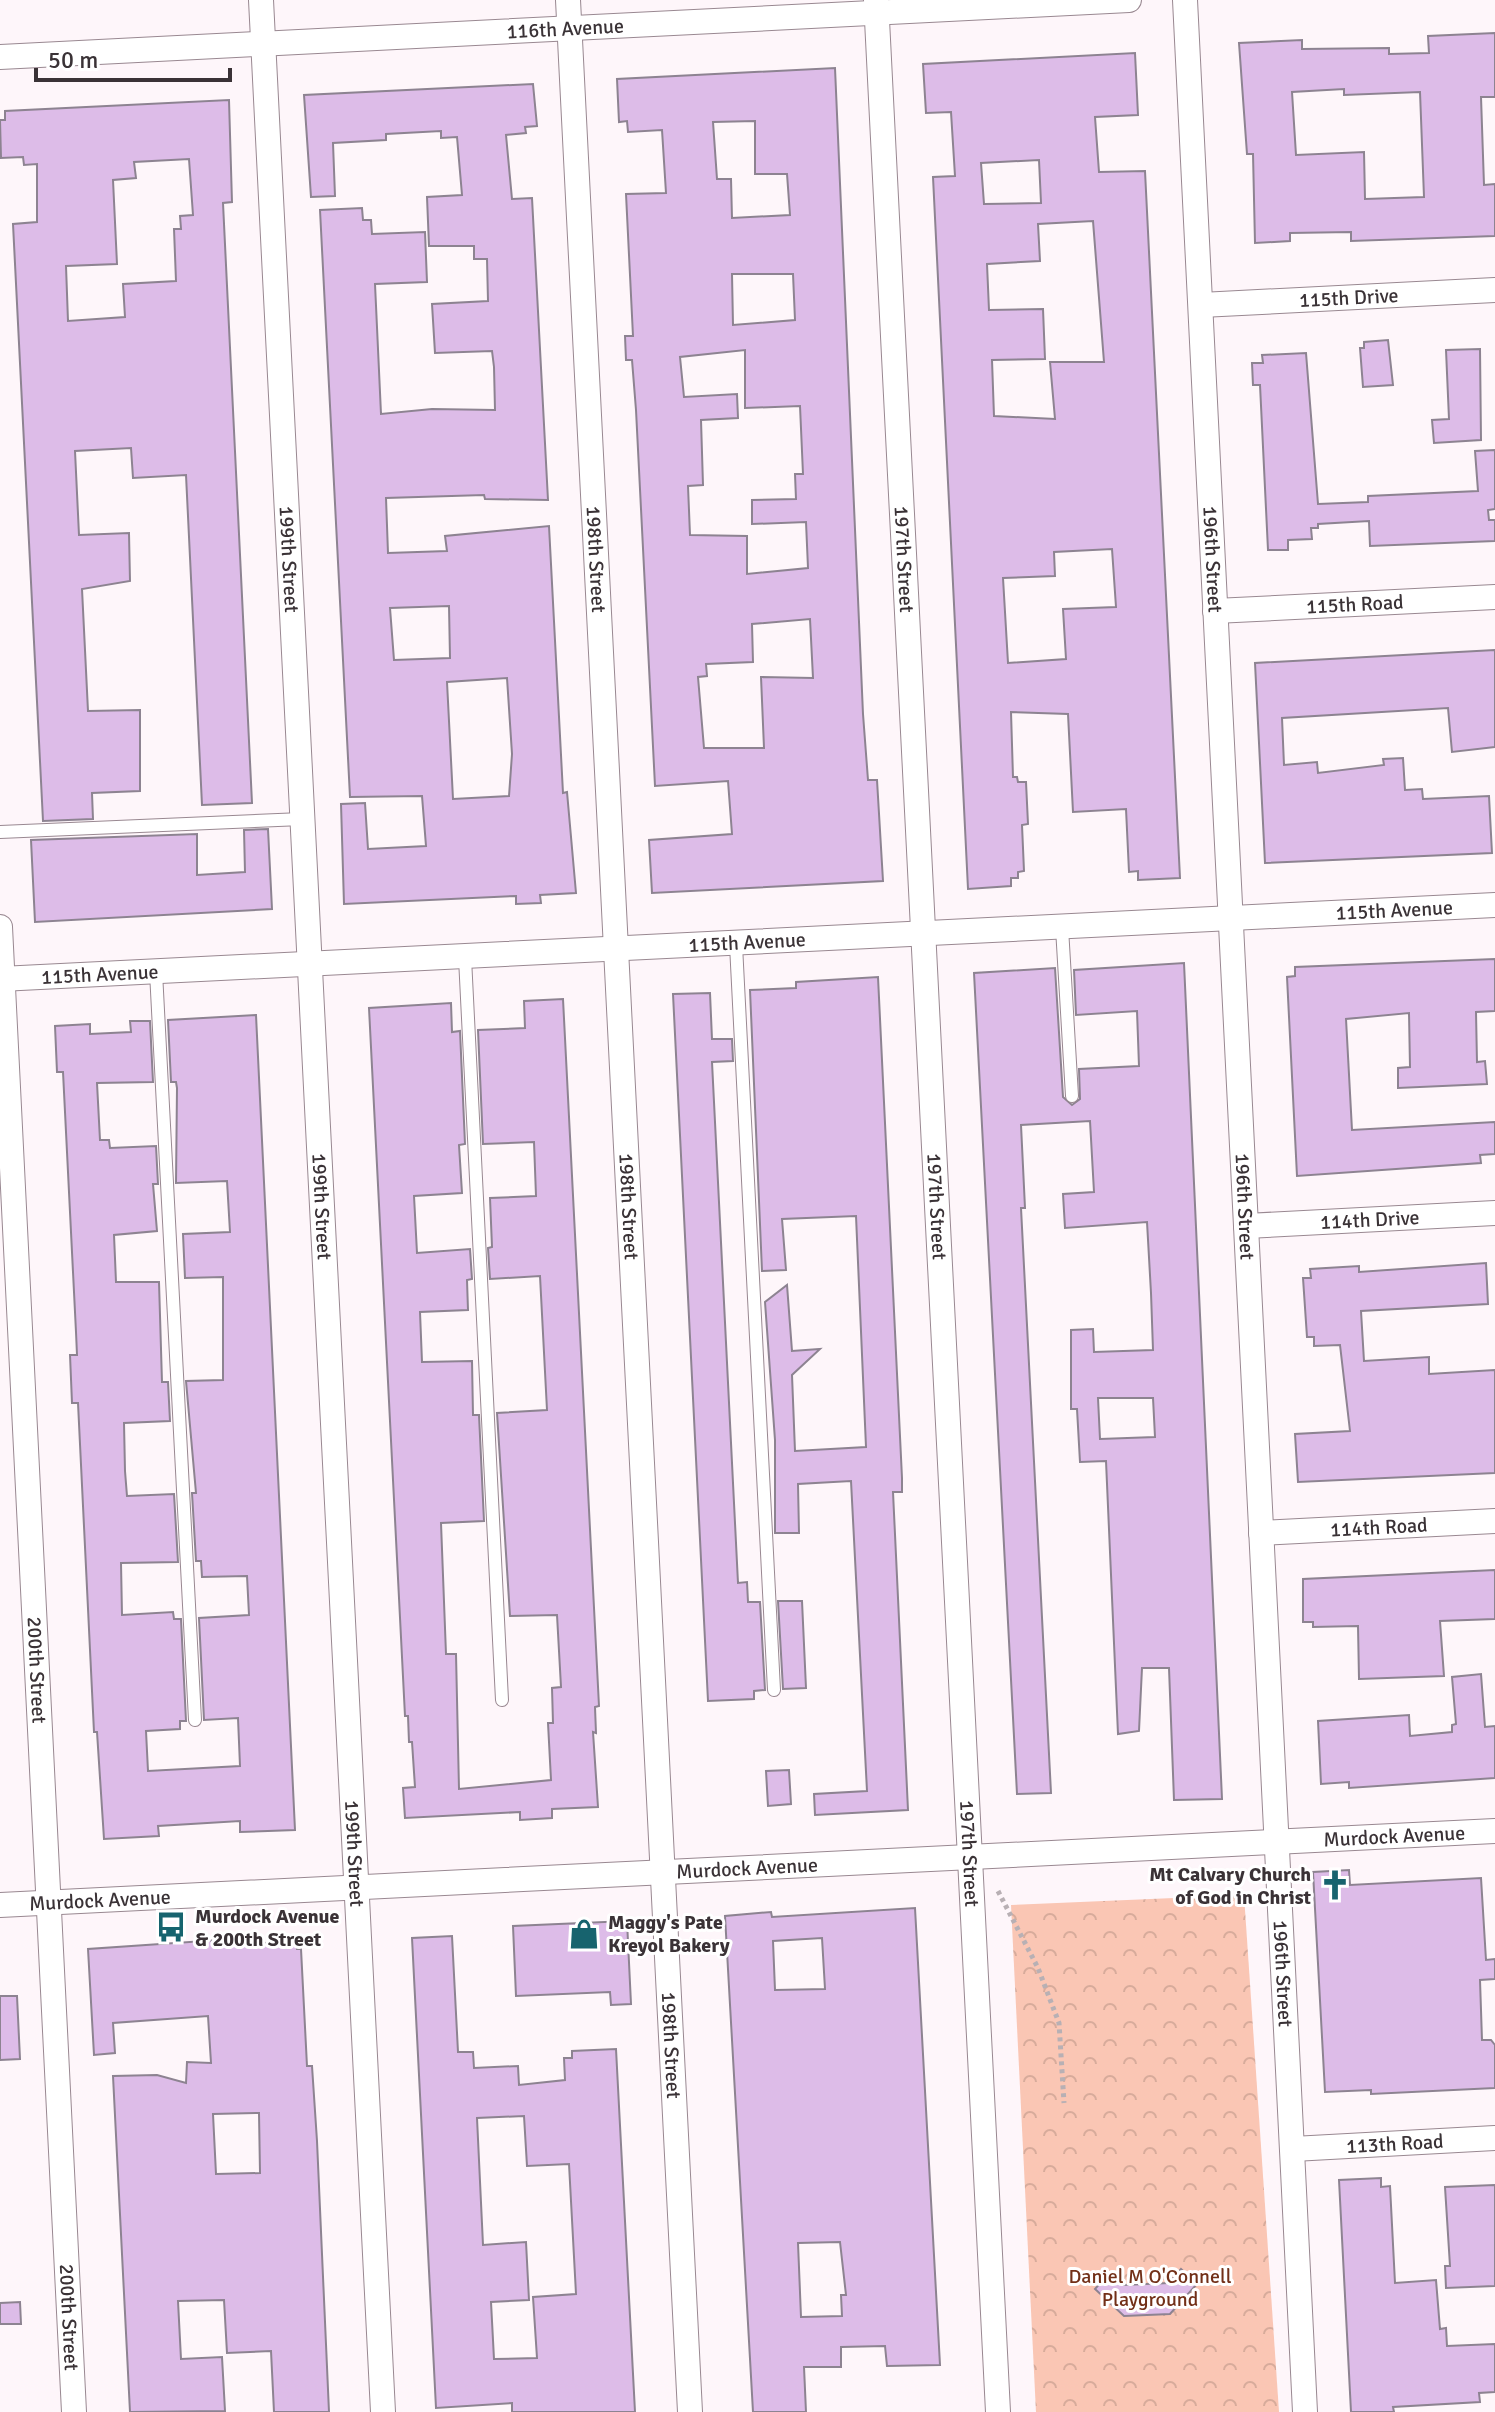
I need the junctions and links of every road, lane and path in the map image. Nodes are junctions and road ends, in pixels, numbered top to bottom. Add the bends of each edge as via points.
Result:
1 (261, 0) edge
2 (568, 0) edge
3 (1129, 0) edge
4 (1185, 0) edge
5 (877, 6) edge
6 (570, 28) junction
7 (263, 43) junction
8 (0, 57) edge
9 (1495, 290) edge
10 (1201, 305) junction
11 (1495, 597) edge
12 (1215, 611) junction
13 (302, 819) junction
14 (0, 832) edge
15 (1495, 905) edge
16 (1230, 919) junction
17 (0, 927) edge
18 (1062, 928) junction
19 (923, 935) junction
20 (736, 945) junction
21 (616, 951) junction
22 (465, 958) junction
23 (309, 965) junction
24 (156, 972) junction
25 (1, 978) edge
26 (1072, 1096) dead end
27 (1495, 1213) edge
28 (1246, 1226) junction
29 (1495, 1521) edge
30 (1261, 1533) junction
31 (774, 1690) dead end
32 (502, 1700) dead end
33 (195, 1720) dead end
34 (1495, 1831) edge
35 (1277, 1842) junction
36 (969, 1856) junction
37 (663, 1869) junction
38 (356, 1886) junction
39 (997, 1890) dead end
40 (48, 1902) junction
41 (0, 1905) edge
42 (1064, 2103) dead end
43 (1495, 2138) edge
44 (1293, 2149) junction
45 (74, 2412) edge
46 (383, 2412) edge
47 (690, 2412) edge
48 (998, 2412) edge
49 (1305, 2412) edge

1 - 7 street, 199th Street
2 - 6 street, 198th Street
3 - 5 street, 116th Avenue
4 - 10 street, 196th Street
5 - 6 street, 116th Avenue
5 - 19 street, 197th Street
6 - 7 street, 116th Avenue
6 - 21 street, 198th Street
7 - 8 street, 116th Avenue
7 - 13 street, 199th Street
9 - 10 street, 115th Drive
10 - 12 street, 196th Street
11 - 12 street, 115th Road
12 - 16 street, 196th Street
13 - 14 lane
13 - 23 street, 199th Street
15 - 16 street, 115th Avenue
16 - 18 street, 115th Avenue
16 - 28 street, 196th Street
17 - 25 street, 200th Street
18 - 19 street, 115th Avenue
18 - 26 lane
19 - 20 street, 115th Avenue
19 - 36 street, 197th Street
20 - 21 street, 115th Avenue
20 - 31 lane
21 - 22 street, 115th Avenue
21 - 37 street, 198th Street
22 - 23 street, 115th Avenue
22 - 32 lane
23 - 24 street, 115th Avenue
23 - 38 street, 199th Street
24 - 25 street, 115th Avenue
24 - 33 lane
25 - 40 street, 200th Street
27 - 28 street, 114th Drive
28 - 30 street, 196th Street
29 - 30 street, 114th Road
30 - 35 street, 196th Street
34 - 35 street, Murdock Avenue
35 - 36 street, Murdock Avenue
35 - 44 street, 196th Street
36 - 37 street, Murdock Avenue
36 - 48 street, 197th Street
37 - 38 street, Murdock Avenue
37 - 47 street, 198th Street
38 - 40 street, Murdock Avenue
38 - 46 street, 199th Street
39 - 42 path via 1038,1968 1059,2023
40 - 41 street, Murdock Avenue
40 - 45 street, 200th Street
43 - 44 street, 113th Road
44 - 49 street, 196th Street

